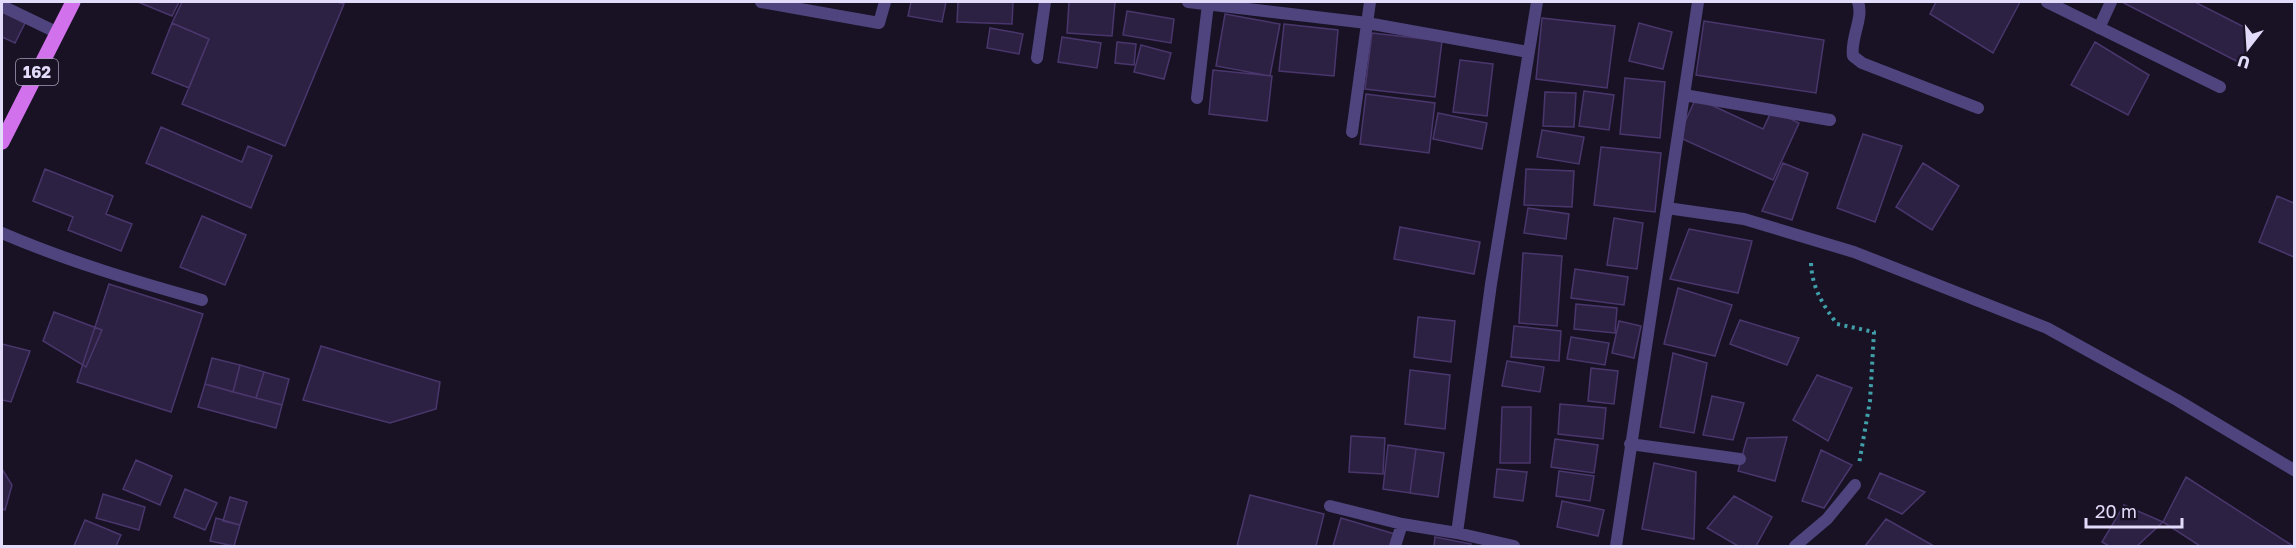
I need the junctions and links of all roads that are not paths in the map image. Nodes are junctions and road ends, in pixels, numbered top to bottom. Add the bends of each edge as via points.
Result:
1 (73, 2) edge
2 (761, 2) edge
3 (885, 2) edge
4 (1046, 2) edge
5 (1188, 2) edge
6 (1370, 2) edge
7 (1538, 2) edge
8 (1698, 2) edge
9 (1858, 2) edge
10 (2047, 2) edge
11 (2111, 2) edge
12 (1208, 4) junction
13 (2, 6) edge
14 (1367, 23) junction
15 (2099, 28) junction
16 (56, 32) junction
17 (1528, 52) junction
18 (1037, 58) dead end
19 (2220, 87) dead end
20 (1684, 95) junction
21 (1197, 98) dead end
22 (1978, 108) dead end
23 (1830, 120) dead end
24 (1352, 132) dead end
25 (2, 142) edge
26 (1666, 208) junction
27 (2, 233) edge
28 (202, 300) dead end
29 (1630, 444) junction
30 (1740, 459) dead end
31 (2295, 470) edge
32 (1855, 485) road end
33 (1330, 506) dead end
34 (1402, 525) junction
35 (1457, 533) junction
36 (1395, 546) edge
37 (1514, 546) edge
38 (1616, 546) edge
39 (1795, 546) edge

1 - 16 main road, 162
2 - 3 street via 879,23
4 - 18 street
5 - 12 street
6 - 14 street
7 - 17 street
8 - 20 street
9 - 22 street via 1853,56 1862,63
10 - 15 street
11 - 15 street
12 - 14 street
12 - 21 street
13 - 16 street
14 - 17 street
14 - 24 street
15 - 19 street
16 - 25 main road, 162
17 - 35 street
20 - 23 street
20 - 26 street
26 - 29 street
26 - 31 street via 1744,219 1866,256 2047,328
27 - 28 street via 42,251
29 - 30 street
29 - 38 street
32 - 39 street via 1827,519
33 - 34 street
34 - 35 street
34 - 36 street
35 - 37 street

